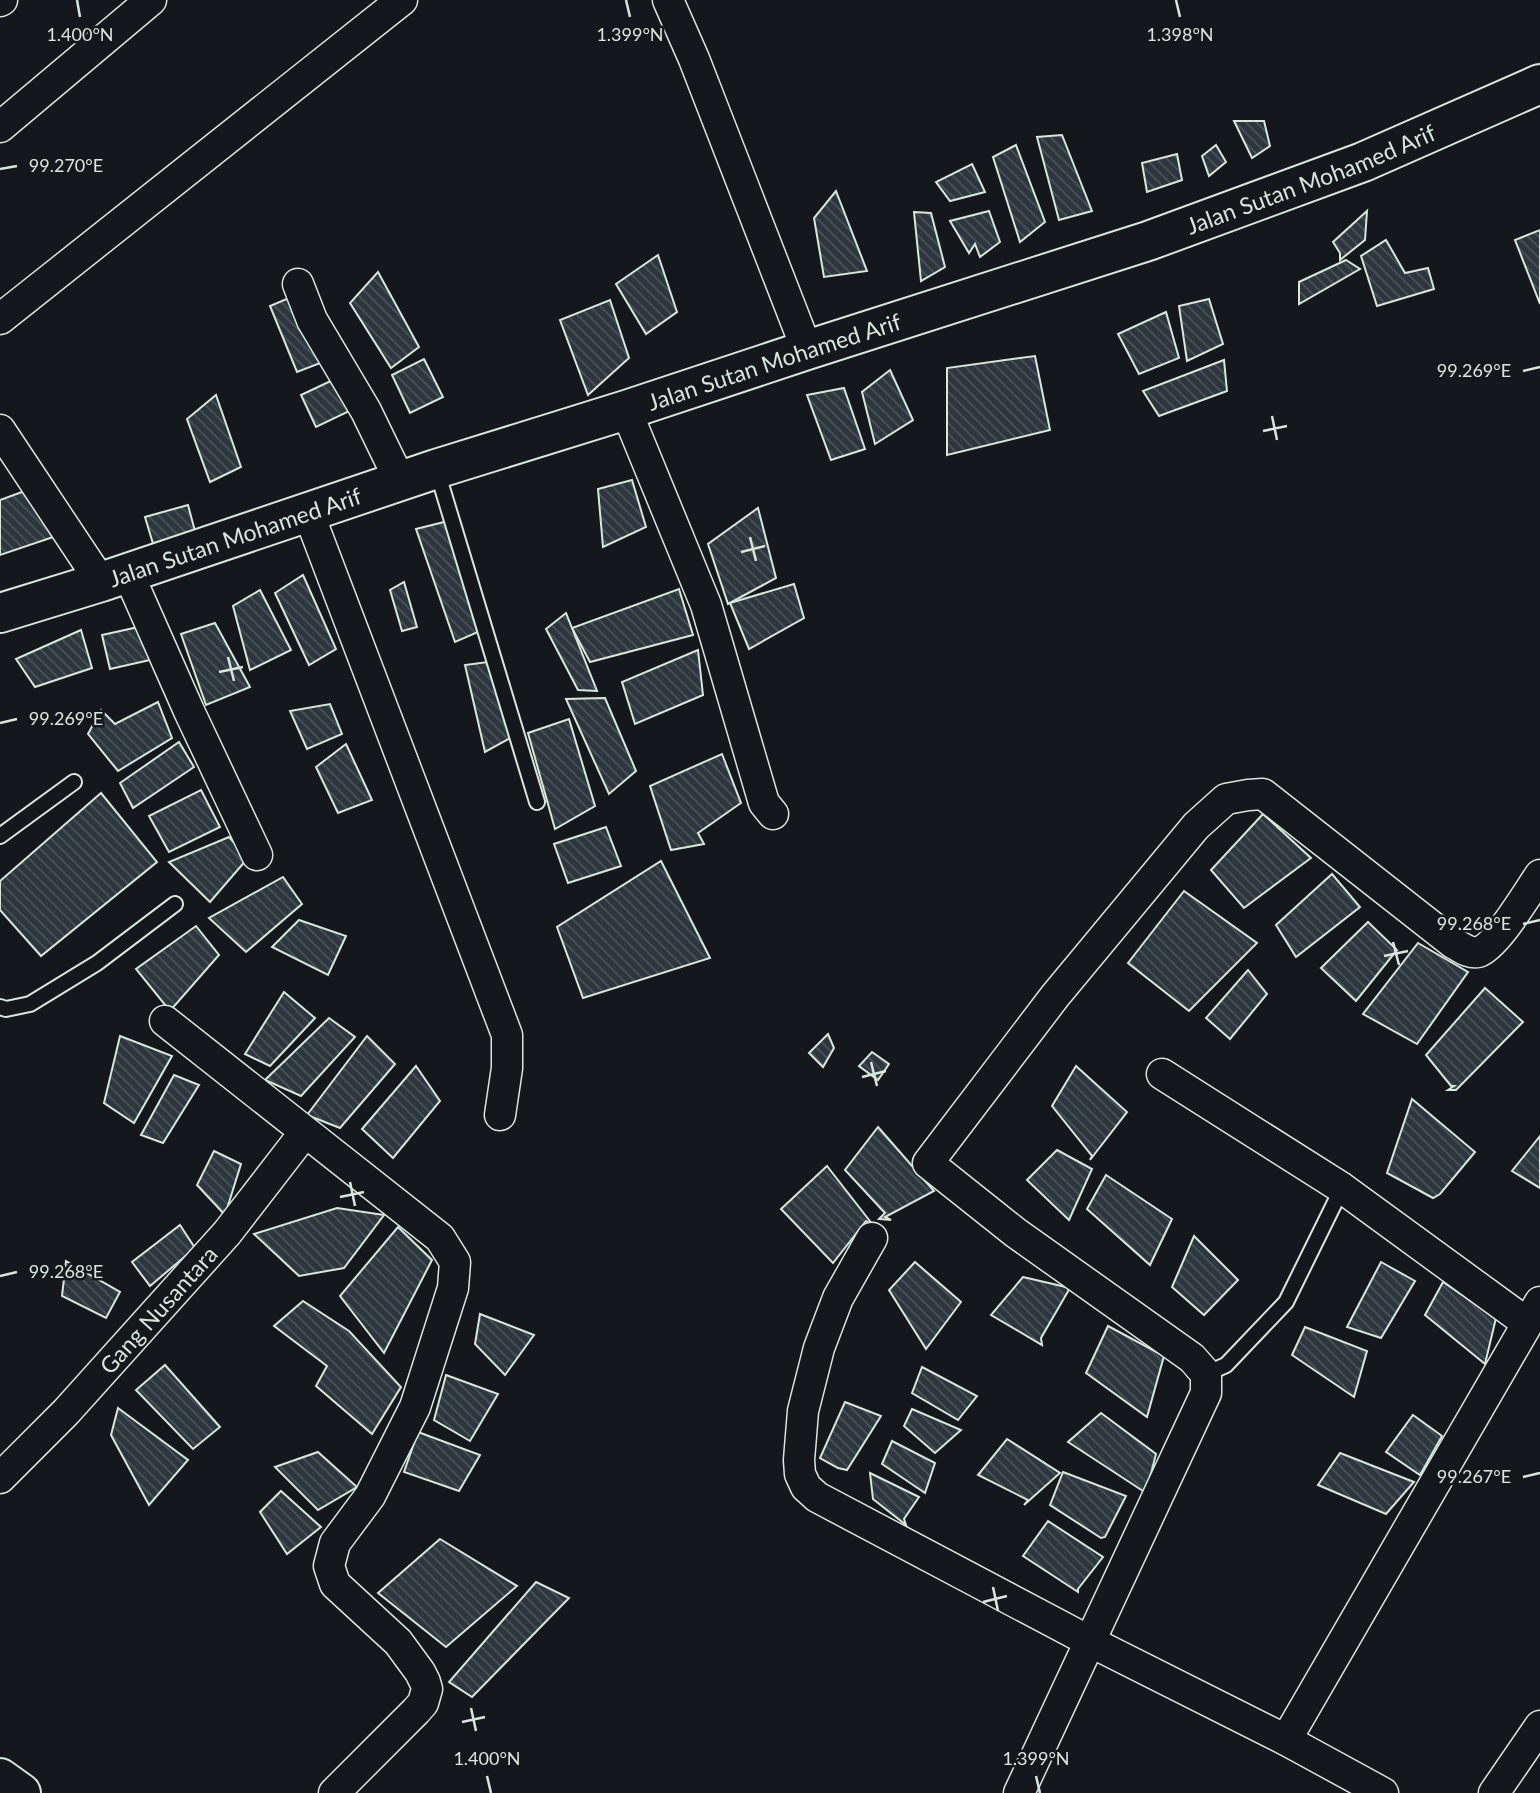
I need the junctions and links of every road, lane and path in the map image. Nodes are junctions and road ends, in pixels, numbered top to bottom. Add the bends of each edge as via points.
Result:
1 (151, 0) edge
2 (402, 0) edge
3 (668, 0) edge
4 (1540, 84) edge
5 (0, 127) edge
6 (298, 284) dead end
7 (0, 318) edge
8 (807, 350) junction
9 (626, 410) junction
10 (0, 430) edge
11 (436, 469) junction
12 (400, 481) junction
13 (308, 512) junction
14 (114, 578) junction
15 (0, 613) edge
16 (74, 782) dead end
17 (537, 802) dead end
18 (774, 814) dead end
19 (0, 836) edge
20 (257, 855) dead end
21 (1540, 875) edge
22 (175, 904) dead end
23 (0, 1007) edge
24 (166, 1021) dead end
25 (1162, 1074) dead end
26 (500, 1115) dead end
27 (305, 1132) junction
28 (1342, 1188) junction
29 (872, 1238) dead end
30 (1534, 1313) edge
31 (1206, 1374) junction
32 (0, 1478) edge
33 (1089, 1641) junction
34 (1540, 1727) edge
35 (1286, 1741) junction
36 (0, 1778) edge
37 (21, 1793) edge
38 (334, 1793) edge
39 (1019, 1793) edge
40 (1382, 1793) edge
41 (1494, 1793) edge

1 - 5 street
2 - 7 street
3 - 8 street
4 - 8 street, Jalan Sutan Mohamed Arif via 1363,162 1149,241
6 - 12 street
8 - 9 street, Jalan Sutan Mohamed Arif
9 - 11 street, Jalan Sutan Mohamed Arif
9 - 18 street via 706,605 764,803
10 - 14 street
11 - 12 street, Jalan Sutan Mohamed Arif
11 - 17 lane
12 - 13 street, Jalan Sutan Mohamed Arif
13 - 14 street, Jalan Sutan Mohamed Arif
13 - 26 street via 507,1035
14 - 15 street, Jalan Sutan Mohamed Arif
14 - 20 street via 189,711
16 - 19 lane
21 - 31 street via 1494,939 1480,952 1469,952 1264,794 1226,799 1196,826 1055,996 928,1163 1016,1233 1192,1358
22 - 23 lane via 97,963 30,1004
24 - 27 street
25 - 28 street
27 - 32 street, Gang Nusantara via 227,1233 66,1412
27 - 38 street via 440,1238 455,1262 453,1288 415,1407 370,1496 335,1542 329,1566 335,1584 398,1642 425,1682 426,1696
28 - 30 street
28 - 31 lane via 1286,1302 1226,1365
29 - 33 street via 838,1298 819,1348 803,1410 799,1460 806,1487 817,1497
30 - 35 street
31 - 33 street via 1206,1394
33 - 35 street
33 - 39 street
34 - 41 street
35 - 40 street
36 - 37 street

